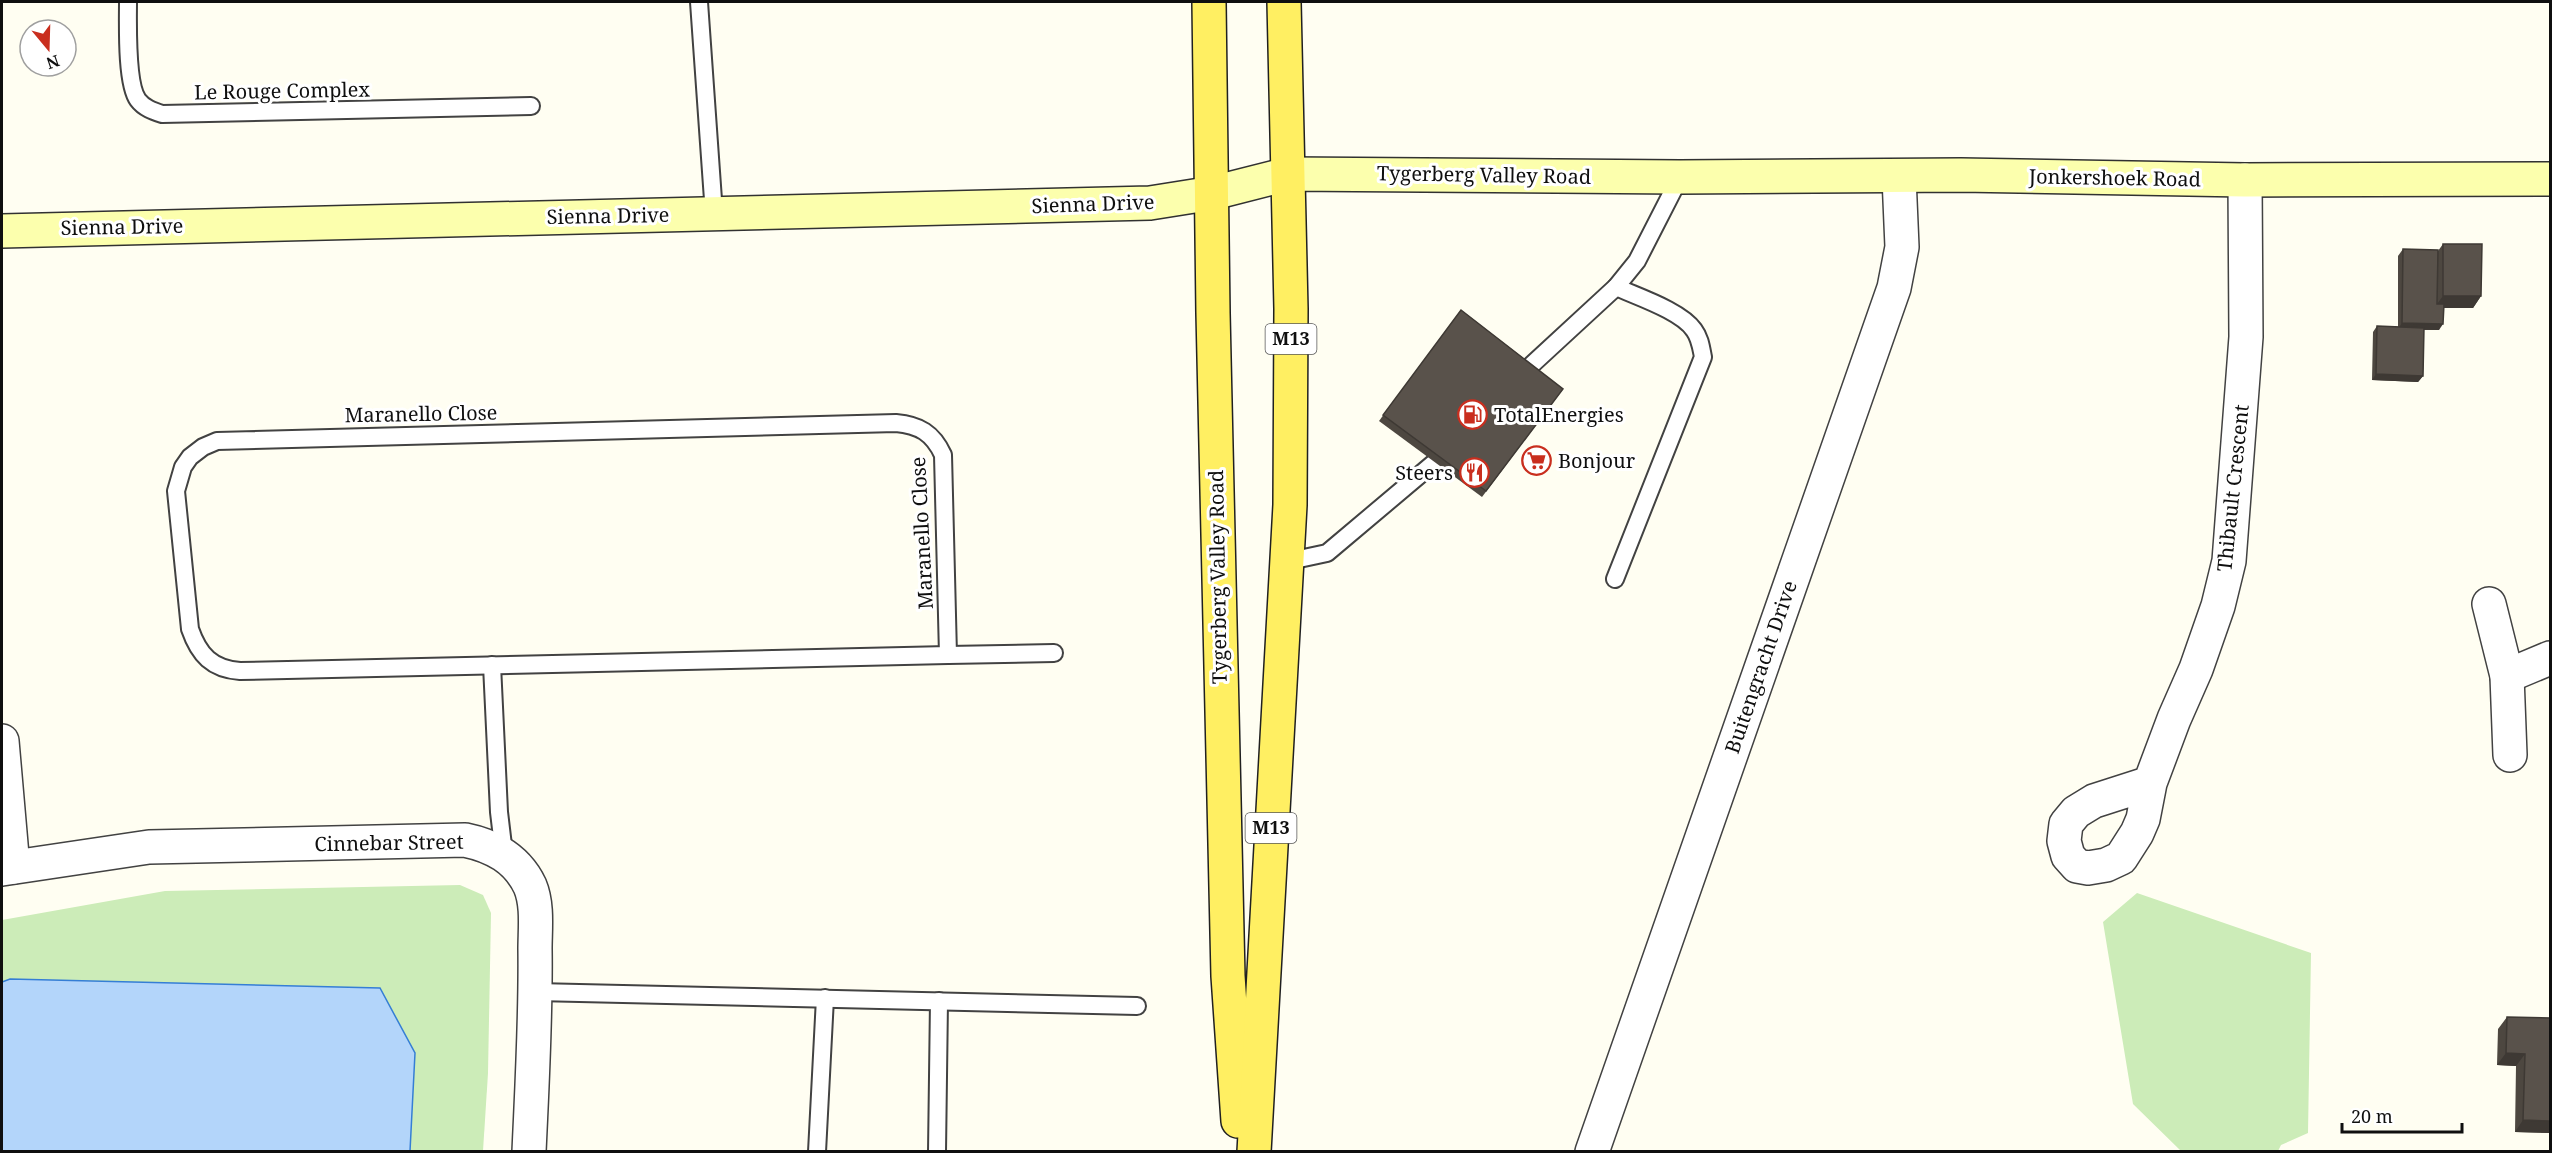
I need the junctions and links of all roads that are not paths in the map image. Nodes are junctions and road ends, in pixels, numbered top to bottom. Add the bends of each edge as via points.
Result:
1 (128, 2) edge
2 (699, 2) edge
3 (1209, 2) edge
4 (1284, 2) edge
5 (531, 106) dead end
6 (1288, 174) junction
7 (1680, 177) junction
8 (1899, 177) junction
9 (2550, 179) edge
10 (2245, 180) junction
11 (1213, 193) junction
12 (714, 214) junction
13 (2, 231) edge
14 (1616, 286) junction
15 (1526, 370) edge
16 (1435, 462) edge
17 (1285, 562) junction
18 (1615, 579) dead end
19 (2488, 604) dead end
20 (1054, 653) dead end
21 (948, 655) junction
22 (2550, 658) edge
23 (492, 665) junction
24 (2507, 676) junction
25 (2, 741) edge
26 (2510, 755) dead end
27 (2150, 783) dead end
28 (504, 854) junction
29 (7, 868) edge
30 (536, 992) junction
31 (825, 998) junction
32 (939, 1001) junction
33 (1137, 1006) dead end
34 (529, 1152) edge
35 (817, 1152) edge
36 (937, 1152) edge
37 (1240, 1152) edge
38 (1254, 1152) edge
39 (1592, 1152) edge

1 - 5 lane, Le Rouge Complex via 131,84 138,100 149,110 162,114
2 - 12 lane
3 - 11 main road, Tygerberg Valley Road / M13
4 - 6 main road, M13
6 - 7 street, Tygerberg Valley Road
6 - 11 street, Tygerberg Valley Road
6 - 17 main road, M13 via 1290,505
7 - 8 street, Jonkershoek Road
7 - 14 lane via 1637,261
8 - 10 street, Jonkershoek Road
8 - 39 street, Buitengracht Drive via 1902,247 1894,288
9 - 10 street, Jonkershoek Road
10 - 27 street, Thibault Crescent via 2246,337 2229,561 2196,669
11 - 12 street, Sienna Drive via 1150,203
11 - 37 main road, Tygerberg Valley Road / M13 via 1228,976
12 - 13 street, Sienna Drive
14 - 15 lane
14 - 18 lane via 1682,318 1694,329 1703,357
16 - 17 lane via 1327,553
17 - 38 main road, M13
19 - 24 street
20 - 21 lane, Maranello Close
21 - 23 lane, Maranello Close
21 - 23 lane, Maranello Close via 943,455 920,427 908,424 234,439 203,447 190,457 176,491 190,629 195,645 216,666 240,671
22 - 24 street
23 - 28 lane
24 - 26 street
25 - 29 street
28 - 29 street, Cinnebar Street via 486,844 465,840 149,847
28 - 30 street, Cinnebar Street via 522,873 535,904
30 - 31 lane
30 - 34 street, Cinnebar Street
31 - 32 lane
31 - 35 lane
32 - 33 lane
32 - 36 lane

